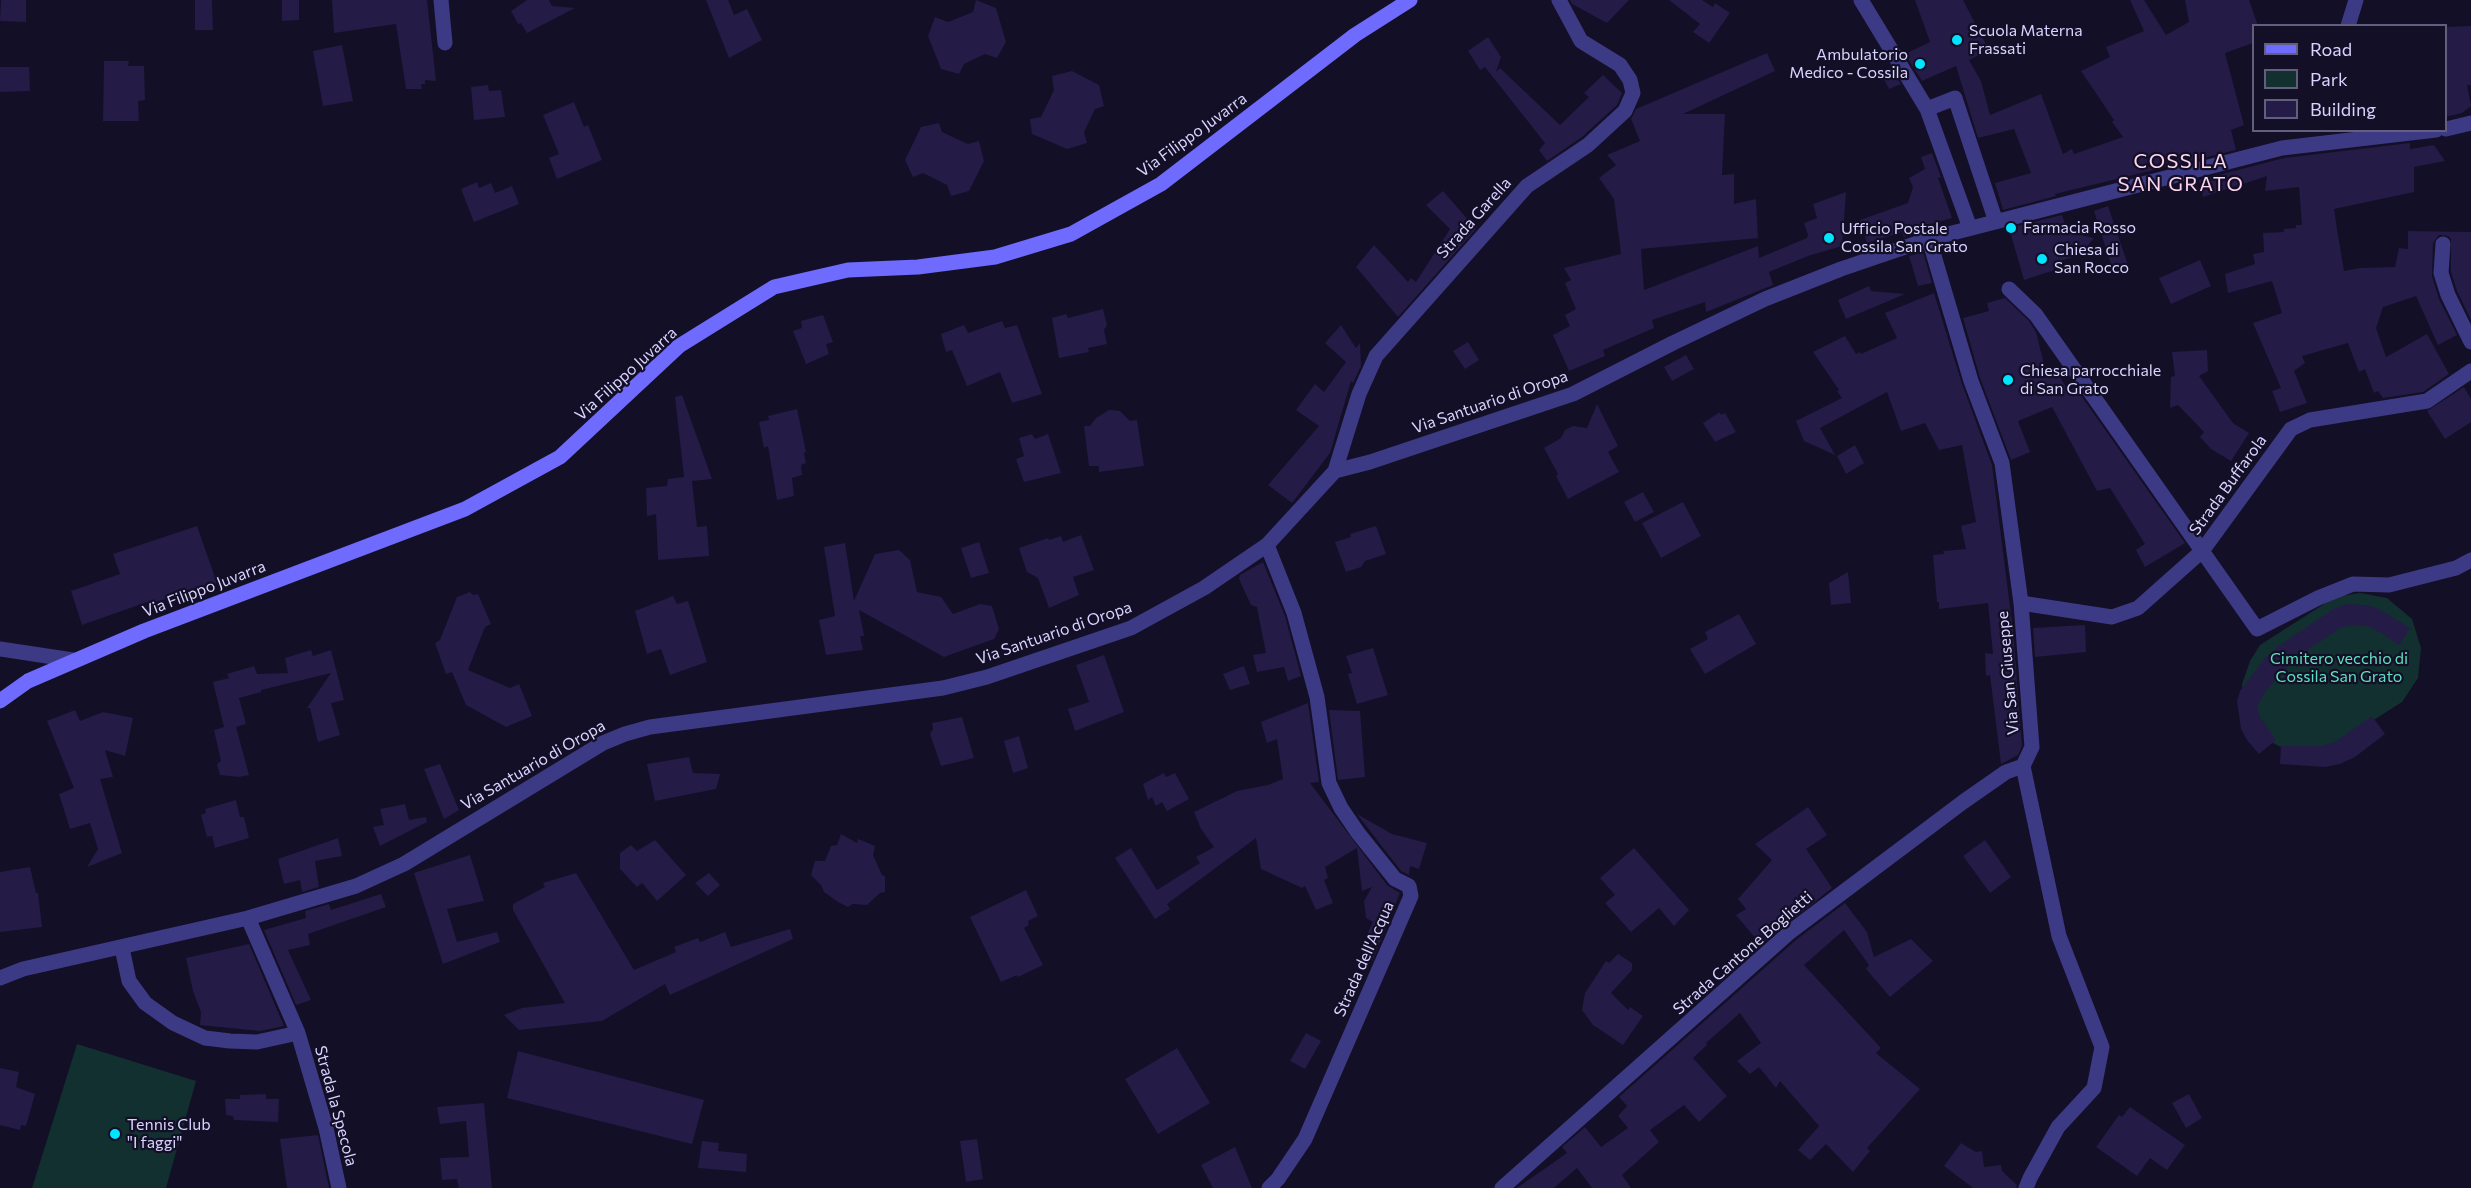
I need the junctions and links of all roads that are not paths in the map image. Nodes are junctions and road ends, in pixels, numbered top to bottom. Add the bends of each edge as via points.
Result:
1 (441, 0) edge
2 (1410, 0) edge
3 (1559, 0) edge
4 (1861, 0) edge
5 (2356, 0) edge
6 (2349, 24) edge
7 (445, 43) dead end
8 (1927, 109) junction
9 (2471, 123) edge
10 (2447, 129) edge
11 (2405, 132) edge
12 (2358, 135) edge
13 (1996, 222) junction
14 (1970, 228) junction
15 (1929, 239) junction
16 (2443, 244) dead end
17 (2009, 289) dead end
18 (2471, 342) edge
19 (2471, 371) edge
20 (1335, 471) junction
21 (1268, 545) junction
22 (2202, 551) junction
23 (2471, 560) edge
24 (2020, 603) junction
25 (0, 649) edge
26 (73, 660) junction
27 (0, 701) edge
28 (2023, 766) junction
29 (248, 918) junction
30 (122, 948) junction
31 (0, 967) edge
32 (23, 969) junction
33 (0, 978) edge
34 (298, 1033) junction
35 (339, 1188) edge
36 (1269, 1188) edge
37 (1502, 1188) edge
38 (2026, 1188) edge

1 - 7 street
2 - 26 main road, Via Filippo Juvarra via 1355,35 1161,184 1071,234 995,257 918,267 848,270 774,287 679,346 560,458 465,509
3 - 20 street, Strada Garella via 1581,41 1620,65 1630,80 1633,93 1625,111 1588,145 1527,186 1376,356 1359,394
4 - 8 street
5 - 6 street
8 - 13 street via 1955,98
8 - 14 street
9 - 10 street
11 - 12 street, Via Santuario di Oropa
12 - 13 street, Via Santuario di Oropa via 2282,148
13 - 14 street, Via Santuario di Oropa
14 - 15 street, Via Santuario di Oropa
15 - 20 street, Via Santuario di Oropa via 1765,299 1573,394
15 - 24 street, Via San Giuseppe via 1971,381 2002,463
16 - 18 street via 2441,273
17 - 22 street via 2036,315
19 - 22 street, Strada Buffarola via 2427,400 2310,420 2291,429
20 - 21 street, Via Santuario di Oropa
21 - 29 street, Via Santuario di Oropa via 1204,588 1131,628 987,677 902,695 650,727 625,734 603,743 404,864 347,889
21 - 36 street, Strada dell'Acqua via 1317,697 1329,783 1358,833 1395,879 1408,886 1412,896 1305,1139
22 - 23 street via 2257,629 2353,584 2389,585 2456,568
22 - 24 street, Strada Buffarola via 2139,608 2112,617
24 - 28 street, Via San Giuseppe via 2032,747
25 - 26 street
26 - 27 main road, Via Filippo Juvarra via 28,681
28 - 37 street, Strada Cantone Boglietti via 2006,772 1963,802 1790,932
28 - 38 street, Via San Giuseppe via 2059,936 2102,1047 2094,1089 2058,1128
29 - 30 street, Via Santuario di Oropa
29 - 34 street, Strada la Specola
30 - 32 street, Via Santuario di Oropa
30 - 34 street, Strada la Specola via 129,981 145,1003 173,1023 205,1038 230,1041 257,1042
31 - 32 street, Via Santuario di Oropa
32 - 33 street, Via Santuario di Oropa
34 - 35 street, Strada la Specola

